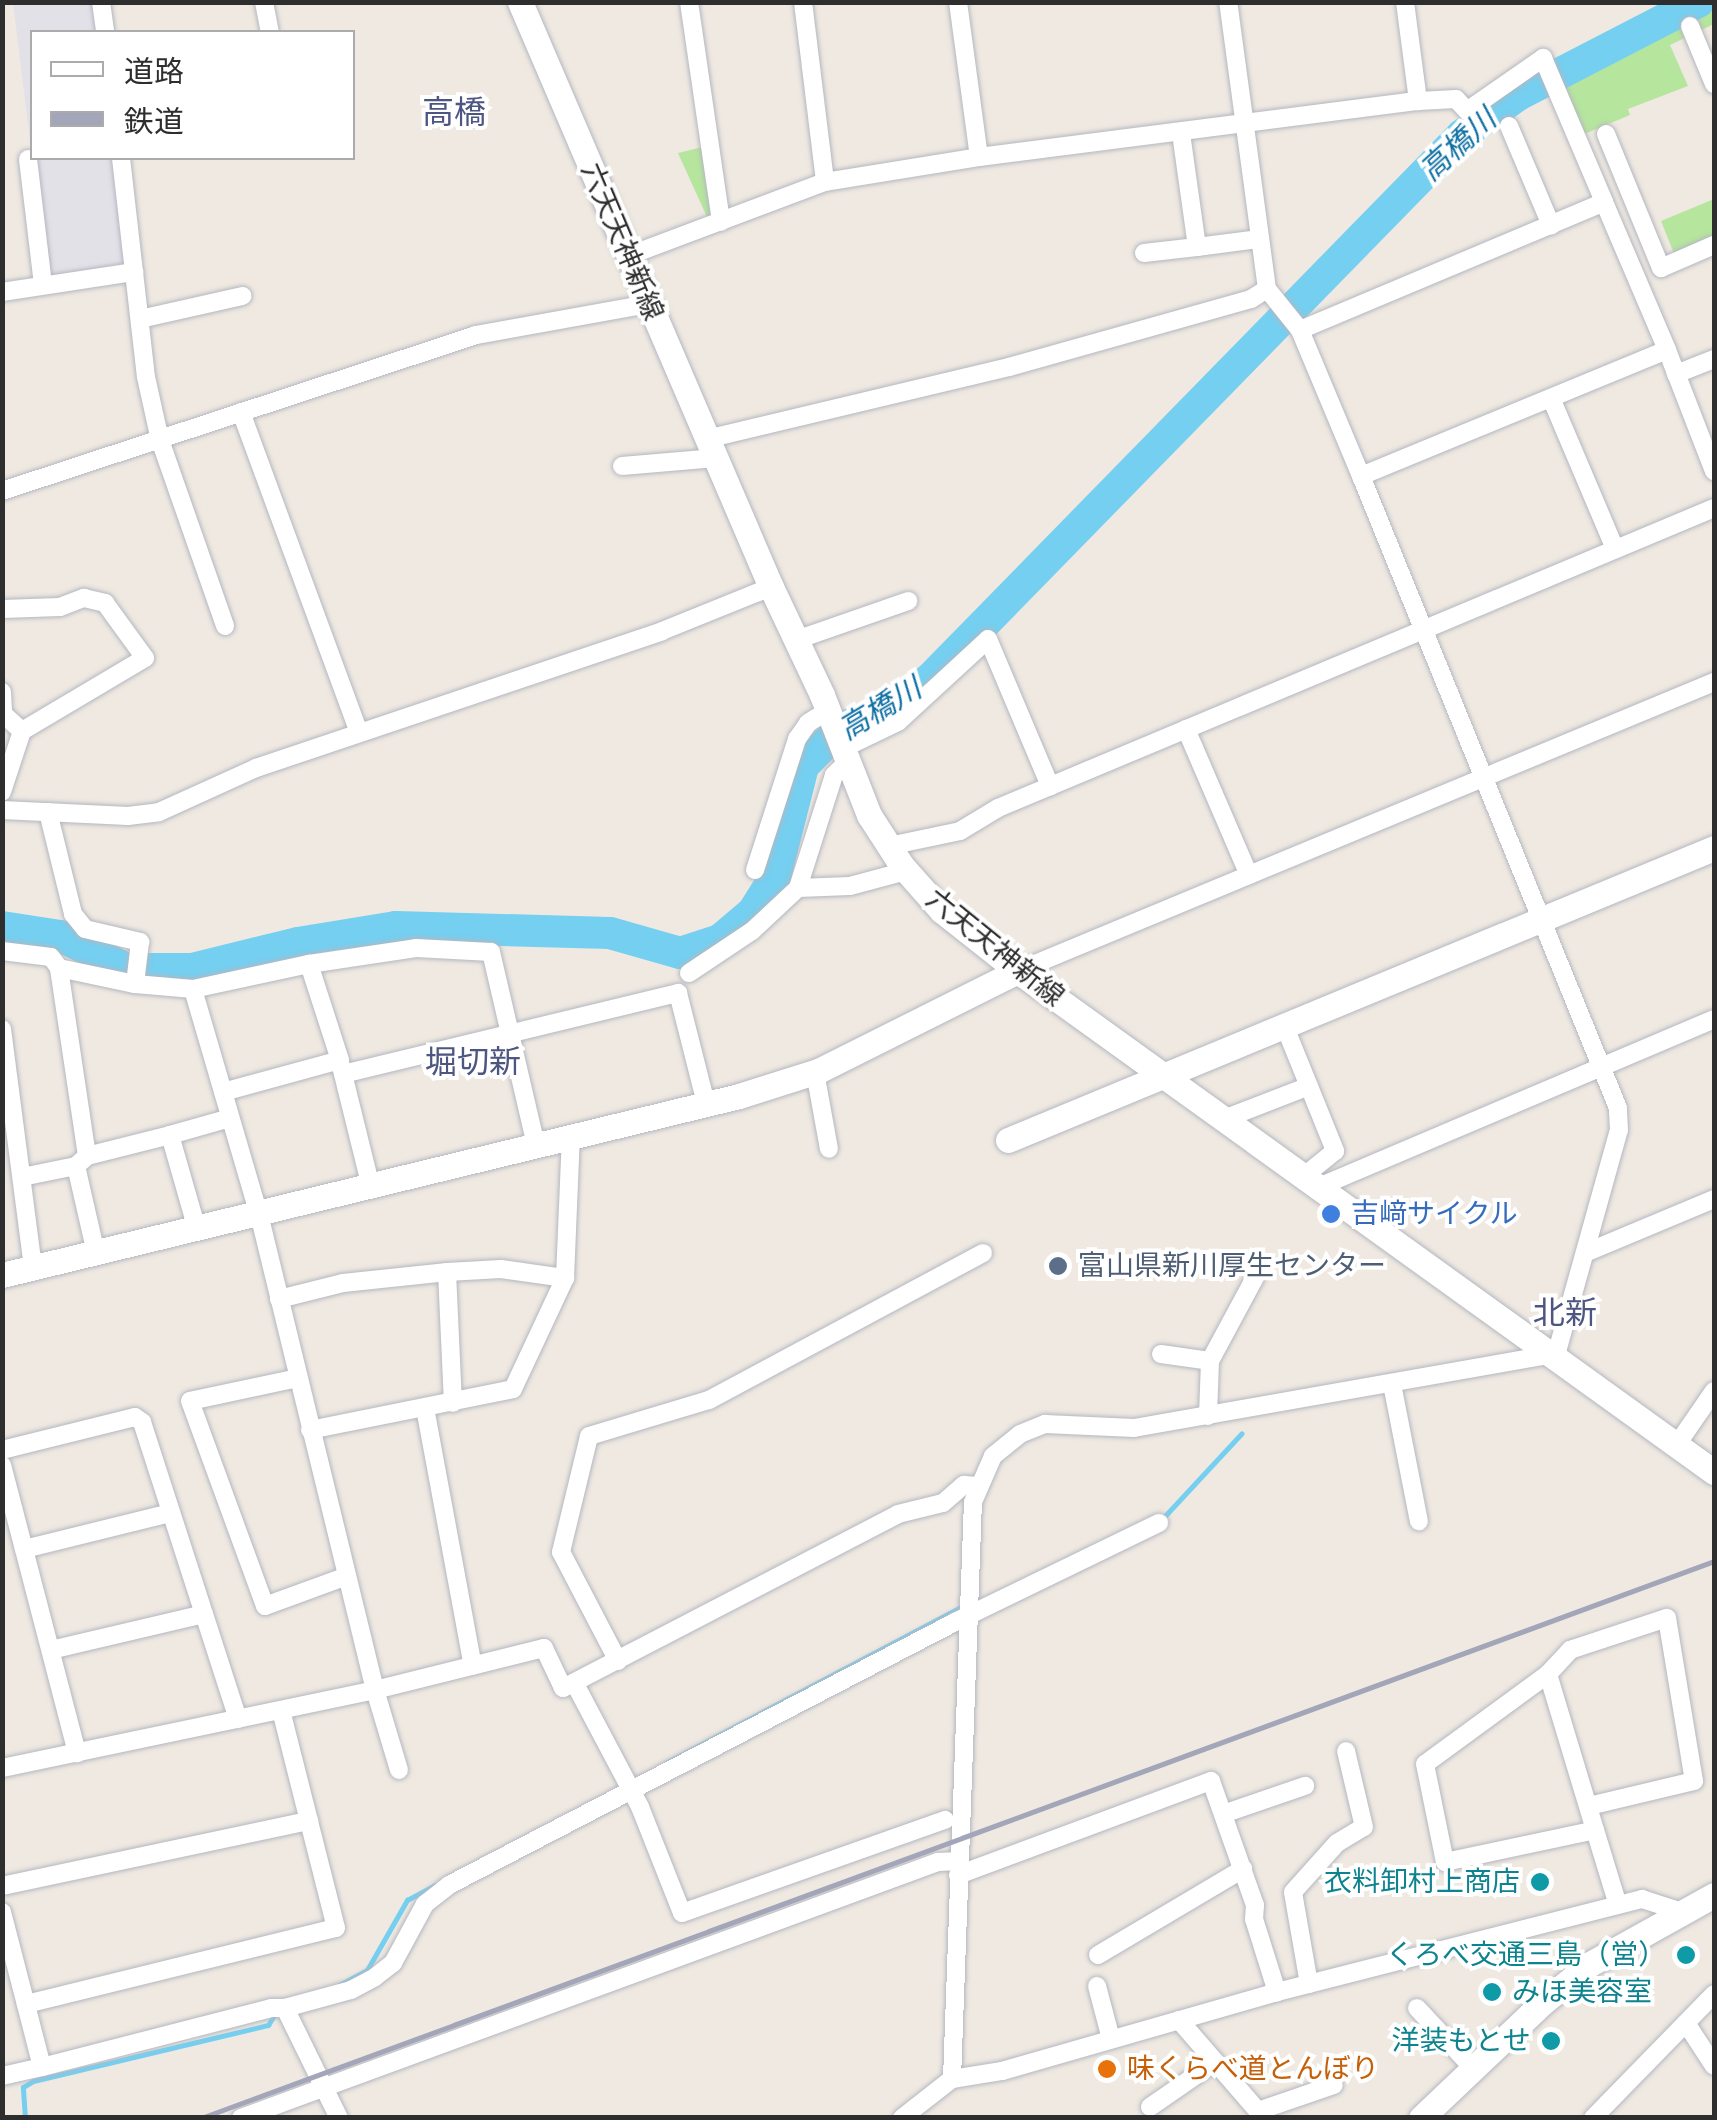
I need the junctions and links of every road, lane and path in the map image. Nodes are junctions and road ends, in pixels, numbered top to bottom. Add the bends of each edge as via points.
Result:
1 (101, 2) edge
2 (264, 2) edge
3 (520, 2) edge
4 (689, 2) edge
5 (803, 2) edge
6 (958, 2) edge
7 (1228, 2) edge
8 (1405, 2) edge
9 (1690, 26) dead end
10 (105, 30) edge
11 (270, 30) edge
12 (1714, 84) edge
13 (1418, 101) junction
14 (1242, 125) junction
15 (1510, 126) dead end
16 (1181, 132) junction
17 (1606, 134) dead end
18 (979, 157) junction
19 (28, 159) dead end
20 (121, 160) edge
21 (825, 182) junction
22 (1604, 202) junction
23 (720, 222) junction
24 (1550, 225) junction
25 (1259, 239) junction
26 (1714, 246) edge
27 (1196, 247) junction
28 (1144, 254) dead end
29 (628, 256) junction
30 (135, 272) junction
31 (43, 286) junction
32 (1267, 289) junction
33 (2, 292) edge
34 (242, 296) dead end
35 (648, 304) junction
36 (140, 320) junction
37 (1300, 330) junction
38 (1666, 350) junction
39 (1714, 359) edge
40 (1676, 374) junction
41 (1551, 398) junction
42 (241, 412) junction
43 (160, 440) junction
44 (712, 448) junction
45 (622, 466) dead end
46 (1714, 471) edge
47 (1362, 476) junction
48 (2, 492) edge
49 (1714, 508) edge
50 (1615, 550) junction
51 (771, 587) junction
52 (908, 601) dead end
53 (2, 609) edge
54 (224, 626) dead end
55 (1424, 628) junction
56 (796, 640) junction
57 (1714, 682) edge
58 (2, 692) edge
59 (831, 715) junction
60 (1186, 729) junction
61 (22, 731) junction
62 (359, 733) junction
63 (846, 754) junction
64 (1484, 776) junction
65 (1050, 786) junction
66 (2, 792) edge
67 (2, 810) edge
68 (48, 812) junction
69 (889, 846) junction
70 (1714, 848) edge
71 (755, 870) dead end
72 (906, 871) junction
73 (1248, 875) junction
74 (798, 888) junction
75 (1540, 920) junction
76 (2, 951) edge
77 (309, 964) junction
78 (60, 968) junction
79 (1018, 971) junction
80 (689, 972) dead end
81 (136, 984) junction
82 (193, 990) junction
83 (1714, 1019) edge
84 (1285, 1027) junction
85 (2, 1029) edge
86 (510, 1033) junction
87 (1600, 1066) junction
88 (341, 1067) junction
89 (814, 1072) junction
90 (1166, 1077) junction
91 (1309, 1086) junction
92 (223, 1092) junction
93 (706, 1104) junction
94 (230, 1118) junction
95 (1224, 1119) junction
96 (170, 1135) junction
97 (570, 1137) junction
98 (1008, 1140) dead end
99 (536, 1144) junction
100 (829, 1149) dead end
101 (82, 1161) junction
102 (15, 1172) edge
103 (1313, 1180) junction
104 (371, 1186) junction
105 (1714, 1199) edge
106 (259, 1215) junction
107 (196, 1229) junction
108 (1584, 1252) junction
109 (96, 1253) junction
110 (984, 1253) dead end
111 (33, 1268) junction
112 (1259, 1270) dead end
113 (447, 1272) junction
114 (2, 1274) edge
115 (566, 1278) junction
116 (279, 1299) junction
117 (1161, 1354) dead end
118 (1552, 1354) junction
119 (1210, 1361) junction
120 (298, 1378) junction
121 (1392, 1384) junction
122 (1714, 1391) edge
123 (453, 1403) junction
124 (425, 1408) junction
125 (1208, 1416) junction
126 (310, 1430) junction
127 (1676, 1446) junction
128 (2, 1450) edge
129 (2, 1465) edge
130 (1714, 1472) edge
131 (978, 1486) junction
132 (171, 1513) junction
133 (1419, 1521) dead end
134 (1159, 1524) dead end
135 (24, 1549) junction
136 (346, 1576) junction
137 (204, 1614) junction
138 (969, 1618) junction
139 (50, 1650) junction
140 (618, 1661) junction
141 (474, 1666) junction
142 (1548, 1674) junction
143 (575, 1684) junction
144 (375, 1690) junction
145 (281, 1710) junction
146 (238, 1719) junction
147 (78, 1752) junction
148 (1346, 1752) dead end
149 (2, 1768) edge
150 (399, 1770) dead end
151 (1305, 1786) dead end
152 (632, 1791) junction
153 (1589, 1806) junction
154 (1224, 1814) junction
155 (946, 1820) dead end
156 (309, 1822) junction
157 (1595, 1830) junction
158 (959, 1868) junction
159 (1243, 1869) junction
160 (2, 1886) edge
161 (1714, 1895) edge
162 (1618, 1906) junction
163 (1679, 1910) junction
164 (3, 1914) edge
165 (1098, 1955) dead end
166 (1309, 1984) junction
167 (1097, 1986) dead end
168 (1277, 1992) junction
169 (1714, 1994) edge
170 (26, 2004) junction
171 (285, 2008) junction
172 (1417, 2008) dead end
173 (1179, 2020) junction
174 (1686, 2023) junction
175 (1111, 2039) junction
176 (1215, 2062) junction
177 (1714, 2066) edge
178 (42, 2067) junction
179 (1472, 2068) junction
180 (2, 2076) edge
181 (952, 2079) junction
182 (1334, 2085) dead end
183 (322, 2086) junction
184 (1150, 2106) dead end
185 (1434, 2113) edge
186 (1261, 2114) edge
187 (242, 2118) edge
188 (338, 2118) edge
189 (902, 2118) edge
190 (1593, 2118) edge

1 - 10 street
2 - 11 street
3 - 29 main road, 六天天神新線
4 - 23 street
5 - 21 street
6 - 18 street
7 - 14 street
8 - 13 street
9 - 12 street
13 - 14 street
13 - 22 street via 1456,99 1467,111 1543,58
14 - 16 street
14 - 25 street
15 - 24 street
16 - 18 street
16 - 27 street
17 - 26 street via 1661,268
18 - 21 street
19 - 31 street
20 - 30 street
21 - 23 street
22 - 24 street
22 - 38 street
23 - 29 street
24 - 37 street
25 - 27 street
25 - 32 street
27 - 28 street
29 - 35 main road, 六天天神新線
30 - 31 street
30 - 36 street
31 - 33 street
32 - 37 street
32 - 44 street via 1251,300
34 - 36 street
35 - 42 street via 476,335
35 - 44 main road, 六天天神新線
36 - 43 street
37 - 47 street
38 - 40 street
38 - 41 street
39 - 40 street
40 - 46 street
41 - 47 street
41 - 50 street
42 - 43 street
42 - 62 street
43 - 48 street
43 - 54 street
44 - 45 street
44 - 51 main road, 六天天神新線
47 - 55 street
49 - 50 street
50 - 55 street
51 - 56 main road, 六天天神新線
51 - 62 street via 662,631
52 - 56 street
53 - 61 street via 84,598 105,603 145,658
55 - 60 street
55 - 64 street
56 - 59 main road, 六天天神新線
57 - 64 street
58 - 61 street via 4,714
59 - 63 main road, 六天天神新線
59 - 71 street via 808,723 796,740
60 - 65 street
60 - 73 street
61 - 66 street
62 - 68 street via 256,768 159,812
63 - 65 street via 898,722 988,639
63 - 69 main road, 六天天神新線
63 - 74 street
64 - 73 street
64 - 75 street
65 - 69 street via 960,831
67 - 68 street
68 - 81 street via 73,914 84,929 140,942
69 - 72 main road, 六天天神新線
70 - 75 main road
72 - 74 street via 850,886
72 - 79 main road, 六天天神新線 via 942,912
73 - 79 street
74 - 80 street via 752,931
75 - 84 main road
75 - 87 street
76 - 78 street via 52,956
77 - 82 street
77 - 86 street via 416,948 492,952
77 - 88 street
78 - 81 street
78 - 101 street
79 - 89 main road
79 - 90 main road, 六天天神新線
81 - 82 street
82 - 92 street
83 - 87 street
84 - 90 main road
84 - 91 street
85 - 102 street
86 - 88 street
86 - 93 street via 678,993
86 - 99 street
87 - 103 street
87 - 108 street via 1620,1130
88 - 92 street
88 - 104 street
89 - 93 main road
89 - 100 street
90 - 95 main road, 六天天神新線
90 - 98 main road
91 - 95 street
91 - 103 street via 1336,1150
92 - 94 street
93 - 97 main road
94 - 96 street
94 - 106 street
95 - 103 main road, 六天天神新線
96 - 101 street
96 - 107 street
97 - 99 main road
97 - 115 street
99 - 104 main road
101 - 102 street
101 - 109 street
102 - 111 street
103 - 118 main road, 六天天神新線
104 - 106 main road
105 - 108 street
106 - 107 main road
106 - 116 street
107 - 109 main road
108 - 118 street
109 - 111 main road
110 - 140 street via 709,1400 589,1436 560,1552
111 - 114 main road
112 - 119 street
113 - 115 street
113 - 116 street via 343,1283
113 - 123 street
115 - 123 street via 513,1390
116 - 120 street
117 - 119 street
118 - 121 street
118 - 127 main road, 六天天神新線
119 - 125 street
120 - 126 street
120 - 136 street via 190,1401 265,1606
121 - 125 street
121 - 133 street
122 - 127 street
123 - 124 street
124 - 126 street
124 - 141 street
125 - 131 street via 1134,1428 1045,1424 994,1456
126 - 136 street
127 - 130 main road, 六天天神新線
128 - 132 street via 135,1417
129 - 135 street
131 - 138 street
131 - 140 street via 964,1484 943,1503 898,1514
132 - 135 street
132 - 137 street
134 - 138 street
135 - 139 street
136 - 144 street
137 - 139 street
137 - 146 street
138 - 152 street
138 - 158 street
139 - 147 street
140 - 143 street
141 - 143 street via 544,1648 563,1688
141 - 144 street
142 - 153 street
142 - 153 street via 1570,1650 1666,1618 1694,1780
142 - 157 street via 1425,1764 1444,1862
143 - 152 street
144 - 145 street
144 - 150 street
145 - 146 street
145 - 156 street
146 - 147 street
147 - 149 street
148 - 166 street via 1364,1827 1337,1843 1293,1892
151 - 154 street
152 - 155 street via 682,1913
152 - 171 street via 448,1885 425,1904 393,1963 376,1977
153 - 157 street
154 - 158 street via 1211,1782
154 - 159 street
156 - 160 street
156 - 170 street via 336,1928
157 - 162 street
158 - 181 street
158 - 183 street via 938,1862
159 - 165 street
159 - 168 street
161 - 163 main road
162 - 163 street via 1642,1899
162 - 166 street
163 - 179 main road via 1590,1964
164 - 170 street
166 - 168 street
167 - 175 street
168 - 173 street
169 - 174 street
170 - 178 street
171 - 178 street
171 - 183 street
172 - 179 street
173 - 175 street
173 - 176 street
174 - 177 street
174 - 190 street
175 - 181 street
176 - 184 street
176 - 186 street
178 - 180 street
179 - 185 main road
181 - 189 street
182 - 186 street
183 - 187 street
183 - 188 street

